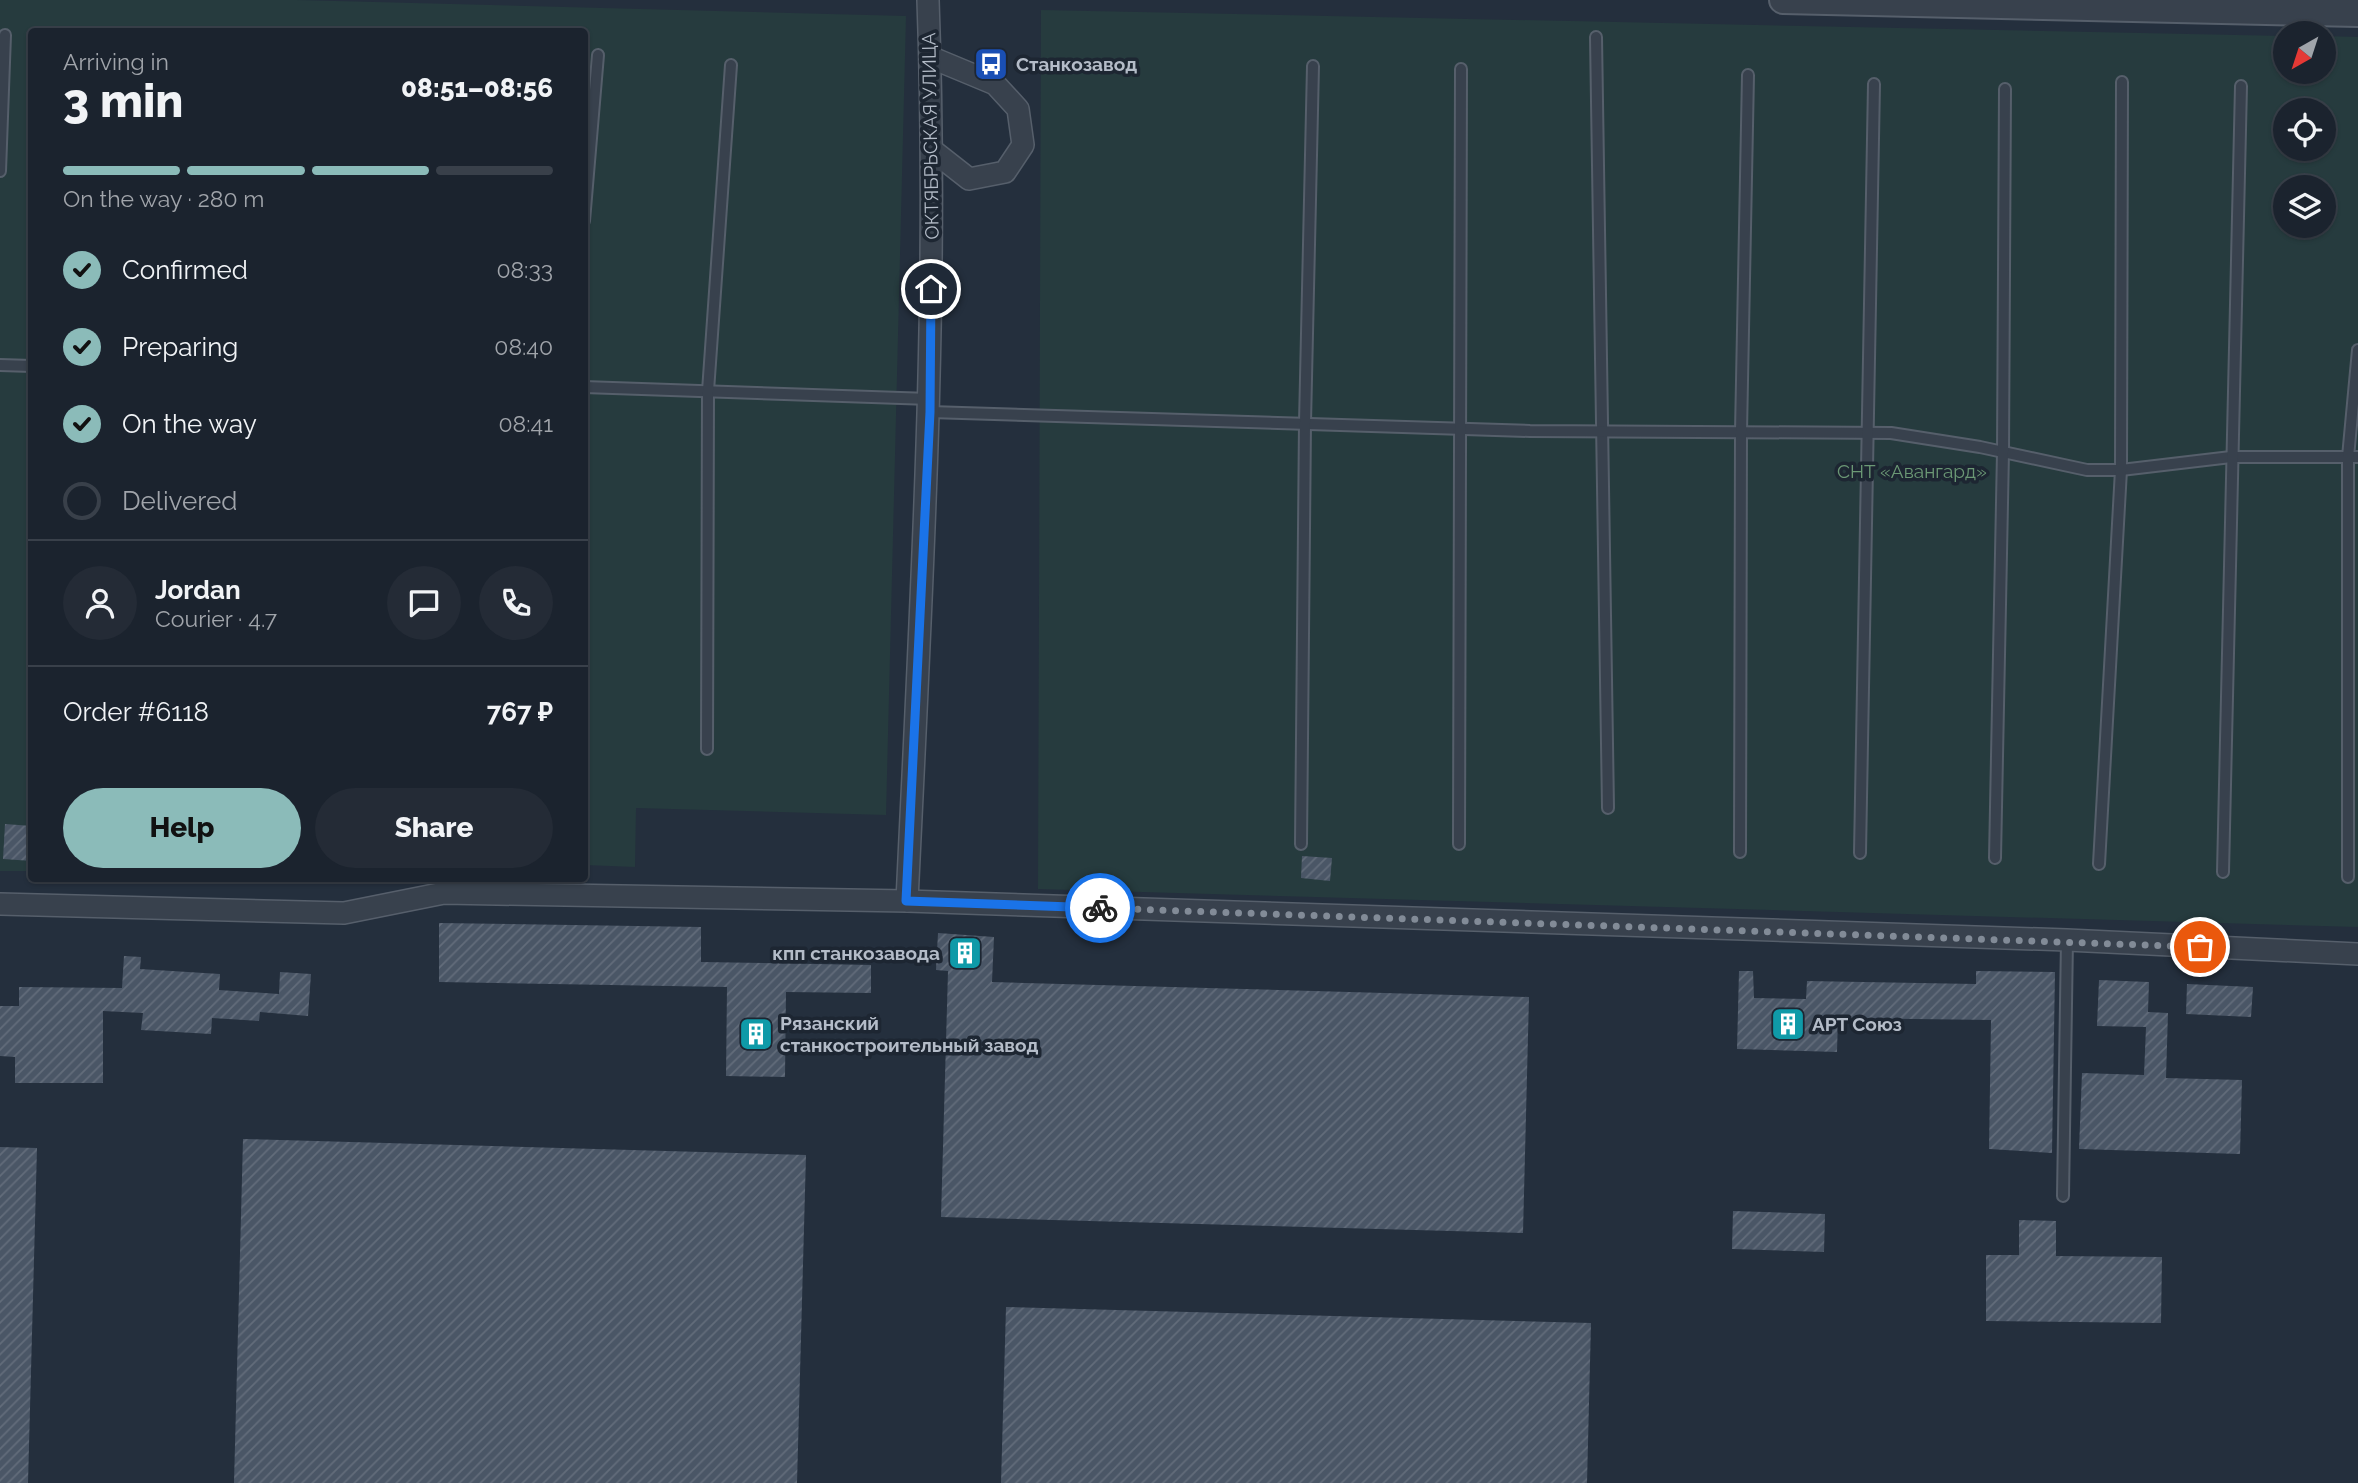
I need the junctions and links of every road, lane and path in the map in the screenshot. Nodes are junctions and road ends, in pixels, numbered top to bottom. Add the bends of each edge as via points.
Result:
1 (928, 0) edge
2 (1783, 0) edge
3 (1886, 1) edge
4 (2358, 13) edge
5 (5, 35) dead end
6 (1595, 37) dead end
7 (598, 55) dead end
8 (930, 57) junction
9 (732, 65) dead end
10 (1313, 66) dead end
11 (1461, 69) dead end
12 (1748, 75) dead end
13 (2122, 82) dead end
14 (1874, 83) dead end
15 (2241, 86) dead end
16 (2005, 89) dead end
17 (932, 150) junction
18 (0, 171) edge
19 (588, 174) edge
20 (2358, 350) edge
21 (0, 365) edge
22 (28, 366) edge
23 (588, 387) edge
24 (708, 391) junction
25 (930, 406) junction
26 (1304, 423) junction
27 (1458, 428) junction
28 (1601, 431) junction
29 (1741, 432) junction
30 (1868, 433) junction
31 (2003, 452) junction
32 (2231, 457) junction
33 (2353, 457) edge
34 (2121, 470) junction
35 (707, 749) dead end
36 (1608, 808) dead end
37 (1301, 844) dead end
38 (1459, 844) dead end
39 (1740, 852) dead end
40 (1860, 853) dead end
41 (1995, 858) dead end
42 (2099, 864) dead end
43 (2223, 872) dead end
44 (2348, 877) dead end
45 (906, 901) junction
46 (0, 904) edge
47 (2067, 940) junction
48 (2358, 954) edge
49 (2063, 1196) dead end

1 - 8 street, ОКТЯБРЬСКАЯ УЛИЦА
2 - 3 street
3 - 4 street
5 - 18 lane
6 - 28 lane
7 - 19 lane
8 - 17 street, ОКТЯБРЬСКАЯ УЛИЦА
8 - 17 street via 995,84 1018,109 1023,145 1005,172 970,179
9 - 24 lane
10 - 26 lane
11 - 27 lane
12 - 29 lane
13 - 34 lane
14 - 30 lane
15 - 32 lane
16 - 31 lane
17 - 25 street, ОКТЯБРЬСКАЯ УЛИЦА
20 - 33 lane
21 - 22 lane
23 - 24 lane
24 - 25 lane
24 - 35 lane
25 - 26 lane
25 - 45 street, ОКТЯБРЬСКАЯ УЛИЦА
26 - 27 lane
26 - 37 lane
27 - 28 lane
27 - 38 lane
28 - 29 lane
28 - 36 lane
29 - 30 lane
29 - 39 lane
30 - 31 lane
30 - 40 lane
31 - 34 lane via 2087,470
31 - 41 lane
32 - 33 lane
32 - 34 lane
32 - 43 lane
33 - 44 lane
34 - 42 lane
45 - 46 street via 444,893 344,913
45 - 47 street
47 - 48 street
47 - 49 lane

